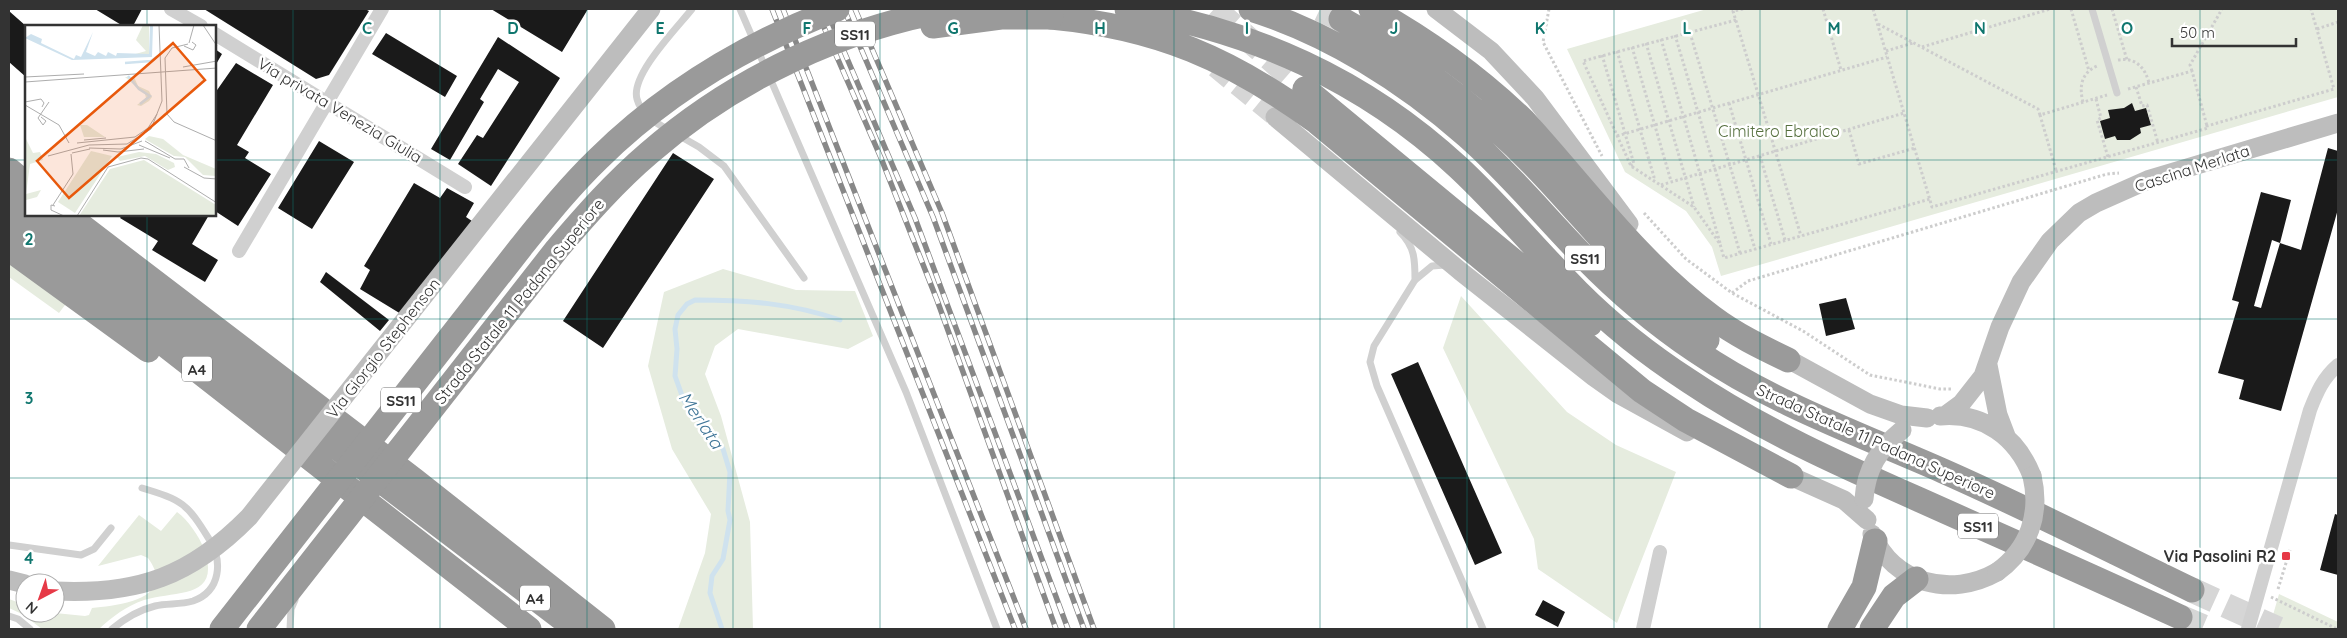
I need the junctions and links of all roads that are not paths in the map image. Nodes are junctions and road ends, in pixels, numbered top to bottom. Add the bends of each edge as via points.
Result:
1 (382, 9) edge
2 (651, 9) edge
3 (692, 9) edge
4 (740, 9) edge
5 (805, 9) edge
6 (837, 9) edge
7 (953, 9) edge
8 (1128, 9) edge
9 (1250, 9) edge
10 (1371, 9) edge
11 (1436, 9) edge
12 (2092, 9) edge
13 (177, 10) edge
14 (1341, 20) tunnel mouth
15 (200, 25) edge
16 (216, 35) edge
17 (750, 49) junction
18 (763, 75) junction
19 (1305, 89) tunnel mouth
20 (2116, 92) dead end
21 (326, 101) junction
22 (1275, 117) tunnel mouth
23 (2338, 123) edge
24 (9, 170) edge
25 (1346, 176) junction
26 (25, 183) edge
27 (465, 187) dead end
28 (9, 198) edge
29 (25, 210) edge
30 (33, 216) edge
31 (68, 216) edge
32 (9, 223) edge
33 (9, 249) edge
34 (239, 251) dead end
35 (1460, 271) junction
36 (804, 278) dead end
37 (1415, 280) junction
38 (1788, 360) junction
39 (1988, 365) junction
40 (2338, 365) edge
41 (1936, 417) junction
42 (2006, 436) junction
43 (1830, 460) junction
44 (1946, 472) junction
45 (1791, 476) junction
46 (142, 488) dead end
47 (384, 517) junction
48 (111, 528) dead end
49 (1871, 530) junction
50 (9, 545) edge
51 (1660, 552) dead end
52 (1916, 579) junction
53 (2192, 590) tunnel mouth
54 (65, 592) edge
55 (299, 595) dead end
56 (9, 616) edge
57 (2180, 617) tunnel mouth
58 (30, 629) edge
59 (112, 629) edge
60 (222, 629) edge
61 (259, 629) edge
62 (290, 629) edge
63 (529, 629) edge
64 (576, 629) edge
65 (603, 629) edge
66 (997, 629) edge
67 (1483, 629) edge
68 (1643, 629) edge
69 (1840, 629) edge
70 (1872, 629) edge
71 (2248, 629) edge

1 - 21 street
2 - 54 street, Via Giorgio Stephenson, bridge via 249,517 229,538 178,572 144,584 88,593
3 - 36 lane via 641,76 637,98 644,112 657,124 699,147 724,166
4 - 66 lane via 906,392
5 - 17 highway, bridge
6 - 17 highway, Strada Statale 11 Padana Superiore / SS11, bridge
7 - 18 highway, Strada Statale 11 Padana Superiore / SS11, bridge via 874,26
8 - 43 highway, Strada Statale 11 Padana Superiore / SS11 via 1195,23 1252,40 1307,63 1369,98 1412,128 1458,167 1580,294 1632,340 1693,384
9 - 44 highway, Strada Statale 11 Padana Superiore / SS11 via 1291,24 1348,52 1426,102 1480,147 1622,294 1697,352 1802,411
10 - 38 highway via 1441,51 1503,101 1647,258 1697,306 1749,342
11 - 38 street via 1491,51 1525,86 1557,124 1616,208 1657,256 1714,308
12 - 20 lane
13 - 15 street
14 - 44 highway via 1407,58 1462,98 1546,178 1634,275 1714,346 1780,385
16 - 21 street, Via privata Venezia Giulia
17 - 60 highway, Strada Statale 11 Padana Superiore / SS11, bridge via 717,66 651,113 599,158 557,203
18 - 45 highway, bridge via 814,65 875,41 914,30 1000,17 1051,17 1100,22 1170,40 1246,74 1290,102 1618,373 1686,420
18 - 61 highway, Strada Statale 11 Padana Superiore / SS11, bridge via 668,137 600,200 522,294
19 - 43 highway via 1663,380 1728,417
21 - 27 street, Via privata Venezia Giulia
21 - 34 street
22 - 25 street
23 - 39 street, Cascina Merlata via 2150,179 2079,214 2050,241 2021,282 2000,327
24 - 26 highway
25 - 35 street
25 - 37 lane via 1411,246 1415,255
28 - 29 highway
30 - 64 highway, A4
31 - 65 highway via 422,486
32 - 47 highway, A4
33 - 47 highway
35 - 37 lane via 1440,264 1432,266
35 - 45 street via 1618,394 1733,454
37 - 67 lane via 1374,346 1370,362 1377,386
38 - 41 street via 1870,404 1901,415
39 - 41 street via 1961,404
39 - 42 street via 1993,396
40 - 71 street via 2317,389
41 - 42 street via 1977,419
41 - 49 street, bridge via 1902,430 1888,441 1875,460 1864,499
42 - 52 street, bridge via 2021,453 2032,476 2036,502 2031,529 2020,552 1998,572 1977,582 1955,586 1932,585
43 - 57 highway, Strada Statale 11 Padana Superiore / SS11
44 - 53 highway, Strada Statale 11 Padana Superiore / SS11
45 - 49 street via 1844,500
46 - 59 lane via 174,498 190,510 217,556 217,579 211,589 193,600 155,606 130,616
47 - 63 highway, A4
48 - 50 lane via 94,549 81,555
49 - 52 street via 1892,564
49 - 69 highway via 1864,586
51 - 68 street
52 - 70 highway via 1894,596
55 - 62 lane via 290,616
56 - 58 lane

